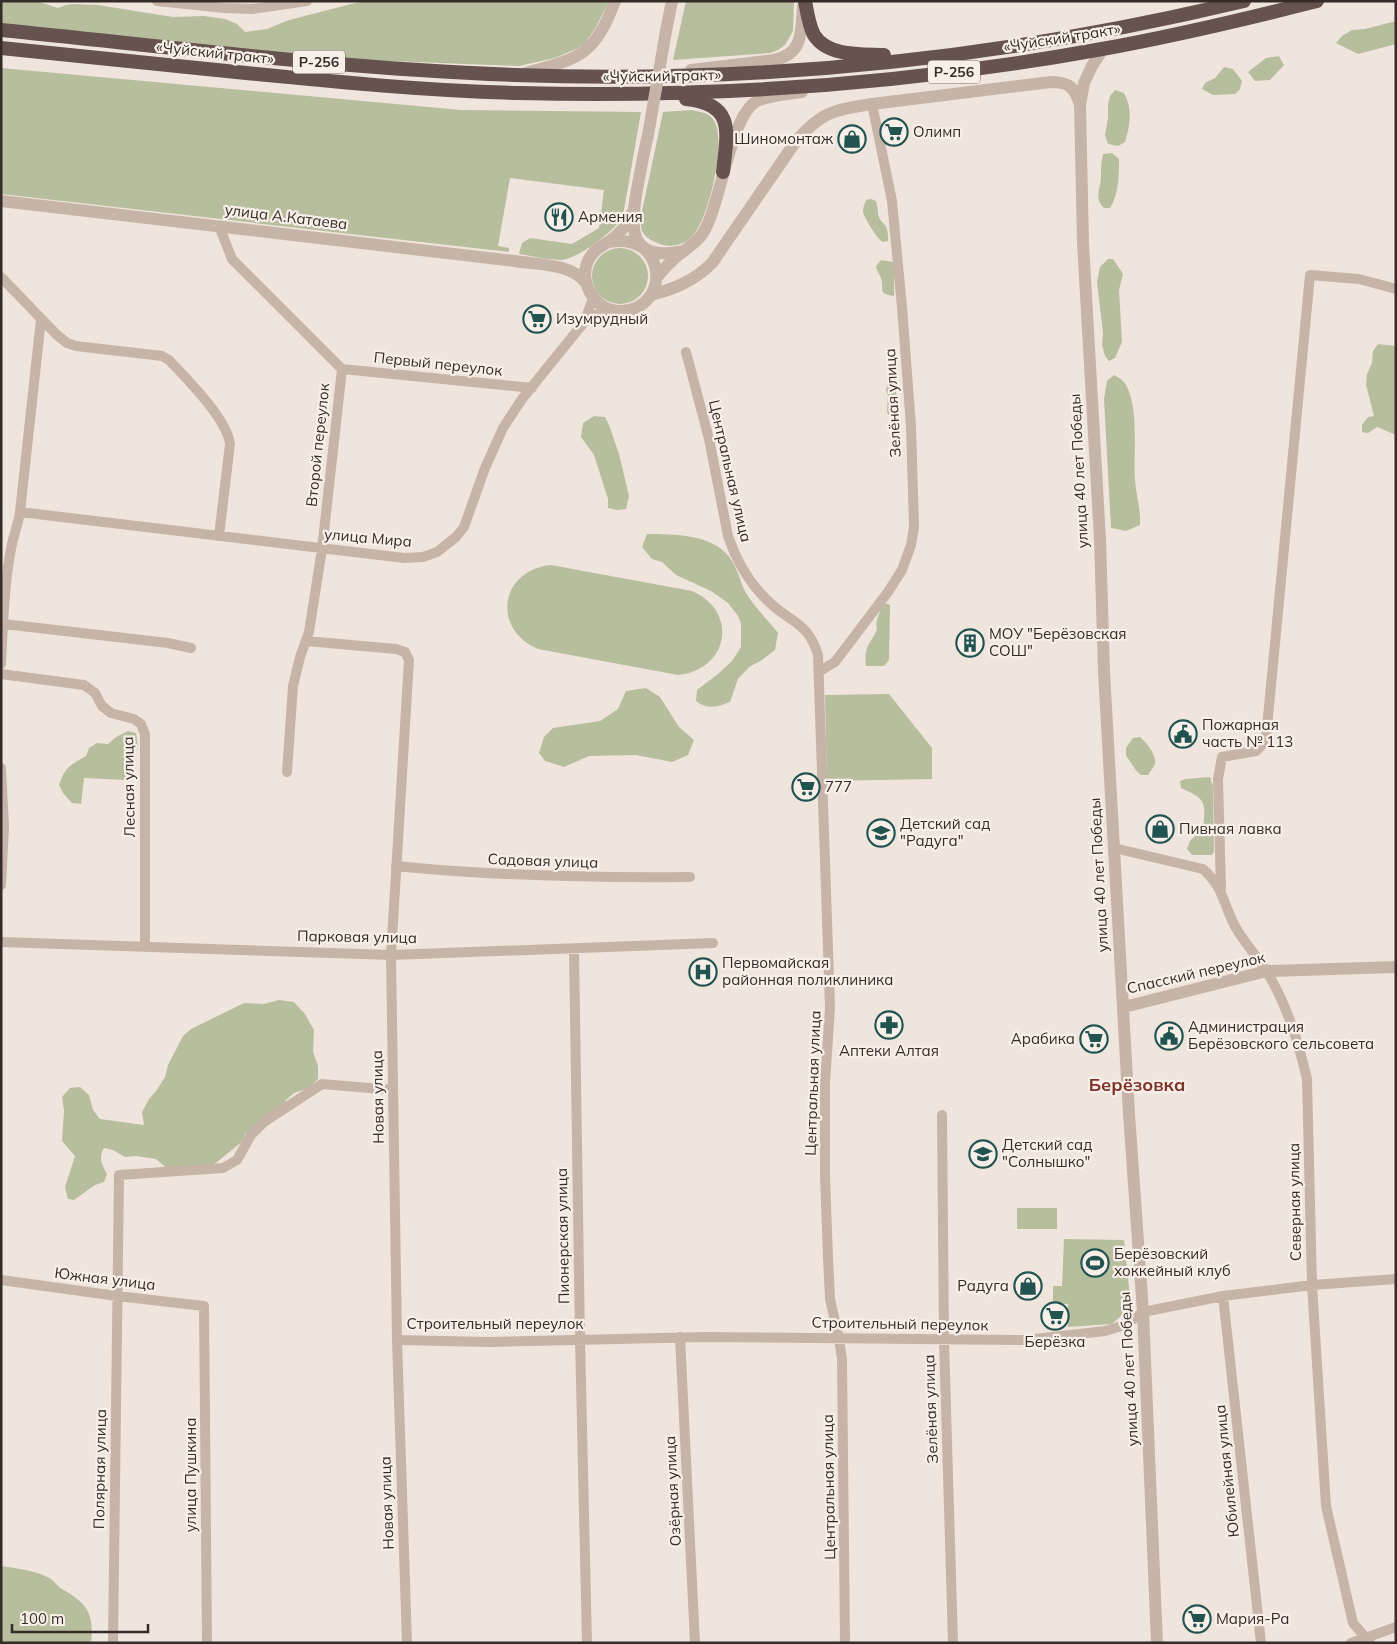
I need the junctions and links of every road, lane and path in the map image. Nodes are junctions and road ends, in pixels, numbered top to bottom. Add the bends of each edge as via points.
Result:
1 (157, 1) edge
2 (306, 1) edge
3 (616, 1) edge
4 (672, 1) edge
5 (804, 1) edge
6 (1244, 1) edge
7 (1317, 1) edge
8 (1, 30) edge
9 (1, 48) edge
10 (1103, 49) junction
11 (932, 57) junction
12 (516, 75) junction
13 (638, 76) junction
14 (856, 83) junction
15 (638, 94) junction
16 (872, 104) junction
17 (1080, 106) junction
18 (723, 172) junction
19 (1, 201) edge
20 (632, 213) junction
21 (219, 226) junction
22 (608, 242) junction
23 (643, 247) junction
24 (683, 251) junction
25 (590, 257) junction
26 (566, 269) junction
27 (1, 277) edge
28 (656, 277) junction
29 (586, 283) junction
30 (1396, 290) edge
31 (650, 295) junction
32 (593, 298) junction
33 (616, 311) junction
34 (41, 319) junction
35 (585, 321) junction
36 (686, 352) dead end
37 (342, 369) junction
38 (532, 388) junction
39 (20, 512) junction
40 (219, 536) junction
41 (6, 547) edge
42 (322, 549) junction
43 (3, 606) edge
44 (4, 624) junction
45 (306, 641) junction
46 (191, 648) dead end
47 (1, 664) edge
48 (820, 671) junction
49 (1, 674) edge
50 (1, 768) edge
51 (287, 772) dead end
52 (1114, 848) junction
53 (396, 866) junction
54 (690, 877) dead end
55 (1, 885) edge
56 (1221, 890) junction
57 (1, 942) edge
58 (713, 943) dead end
59 (145, 946) junction
60 (574, 949) junction
61 (391, 955) junction
62 (1396, 967) edge
63 (1266, 971) junction
64 (1124, 1007) junction
65 (393, 1090) junction
66 (942, 1115) dead end
67 (1, 1280) edge
68 (1396, 1280) edge
69 (1312, 1285) junction
70 (117, 1296) junction
71 (1223, 1296) junction
72 (204, 1306) joint
73 (1143, 1312) junction
74 (680, 1337) junction
75 (580, 1339) junction
76 (839, 1339) junction
77 (397, 1340) junction
78 (944, 1340) junction
79 (1396, 1627) edge
80 (1367, 1640) edge
81 (113, 1643) edge
82 (207, 1643) edge
83 (407, 1643) edge
84 (587, 1643) edge
85 (696, 1643) edge
86 (846, 1643) edge
87 (953, 1643) edge
88 (1157, 1643) edge
89 (1261, 1643) edge
90 (1351, 1643) edge

1 - 2 street via 252,9
3 - 12 street via 604,29 582,54 563,63
4 - 20 street, bridge
5 - 11 highway via 815,37 832,49 850,54
5 - 13 street via 800,39 795,50 784,58
6 - 11 highway, «Чуйский тракт» / Р-256 via 1100,31
7 - 10 highway, «Чуйский тракт» / Р-256
8 - 12 highway, «Чуйский тракт» / Р-256 via 326,63
9 - 15 highway, «Чуйский тракт» / Р-256 via 418,88
10 - 14 highway, «Чуйский тракт» / Р-256
10 - 17 street, улица 40 лет Победы via 1084,83
11 - 13 highway, «Чуйский тракт» / Р-256 via 765,72
12 - 13 highway, «Чуйский тракт» / Р-256
14 - 15 highway, «Чуйский тракт» / Р-256
14 - 18 street via 756,102 742,120
15 - 18 highway via 701,101 719,109 726,128
16 - 17 street via 1062,82 1077,95
16 - 31 street via 832,112 807,128 712,264 702,274 680,286
16 - 48 street, Зелёная улица via 892,202 911,426 914,527 902,570 888,592 835,662
17 - 52 street, улица 40 лет Победы via 1083,242
18 - 24 street via 704,232
19 - 21 street, улица А.Катаева
20 - 22 street via 624,228
20 - 23 street via 634,232
21 - 26 street, улица А.Катаева
21 - 37 street, Второй переулок via 232,259
22 - 23 street via 630,241
22 - 25 street
23 - 24 street via 661,253
23 - 28 street via 653,261
24 - 28 street
25 - 26 street
25 - 29 street
26 - 29 street
27 - 34 street
28 - 31 street
29 - 32 street
30 - 56 street via 1359,279 1310,275 1266,738 1256,751 1222,757 1218,779
31 - 33 street via 630,310
32 - 33 street
32 - 35 street, улица Мира
33 - 35 street via 598,314
34 - 39 street
34 - 40 street via 62,340 72,345 162,356 221,420 230,444
35 - 38 street, улица Мира
36 - 48 street, Центральная улица via 733,550 769,602 810,633
37 - 38 street, Первый переулок
37 - 42 street, Второй переулок
38 - 42 street, улица Мира via 503,428 484,468 464,527 447,546 415,558
39 - 40 street, улица Мира
39 - 41 street via 18,526
40 - 42 street, улица Мира
41 - 43 street
42 - 45 street, Второй переулок
43 - 44 street
44 - 46 street
44 - 47 street
45 - 51 street, Второй переулок via 293,686
45 - 53 street, Новая улица via 405,652 408,660
48 - 76 street, Центральная улица via 830,1008 825,1083 826,1194 830,1299
49 - 59 street, Лесная улица via 84,685 111,713 141,724 145,734
50 - 55 street via 4,827
52 - 56 street, Северная улица via 1203,869
52 - 64 street, улица 40 лет Победы
53 - 54 street, Садовая улица via 591,878
53 - 61 street, Новая улица
56 - 63 street, Северная улица via 1237,930
57 - 59 street, Парковая улица
58 - 60 street, Парковая улица
59 - 61 street, Парковая улица
60 - 61 street, Парковая улица
60 - 75 street, Пионерская улица
61 - 65 street, Новая улица
62 - 63 street, Спасский переулок
63 - 64 street, Спасский переулок
63 - 69 street, Северная улица via 1291,1020 1308,1078
64 - 73 street, улица 40 лет Победы
65 - 70 street, Полярная улица via 322,1084 264,1122 251,1135 237,1160 222,1168 119,1175
65 - 77 street, Новая улица
66 - 78 street, Зелёная улица
67 - 70 street, Южная улица
68 - 69 street, Строительный переулок
69 - 71 street, Строительный переулок
69 - 80 street, Северная улица via 1326,1506 1354,1623
70 - 72 street, Южная улица
70 - 81 street, Полярная улица
71 - 73 street, Строительный переулок
71 - 89 street, Юбилейная улица
72 - 82 street, улица Пушкина
73 - 78 street, Строительный переулок via 1118,1328 1087,1334 1026,1340
73 - 88 street, улица 40 лет Победы
74 - 75 street, Строительный переулок
74 - 76 street, Строительный переулок
74 - 85 street, Озёрная улица
75 - 77 street, Строительный переулок via 489,1342
75 - 84 street, Пионерская улица
76 - 78 street, Строительный переулок
76 - 86 street, Центральная улица via 842,1359
77 - 83 street, Новая улица
78 - 87 street, Зелёная улица
79 - 80 street
80 - 90 street

